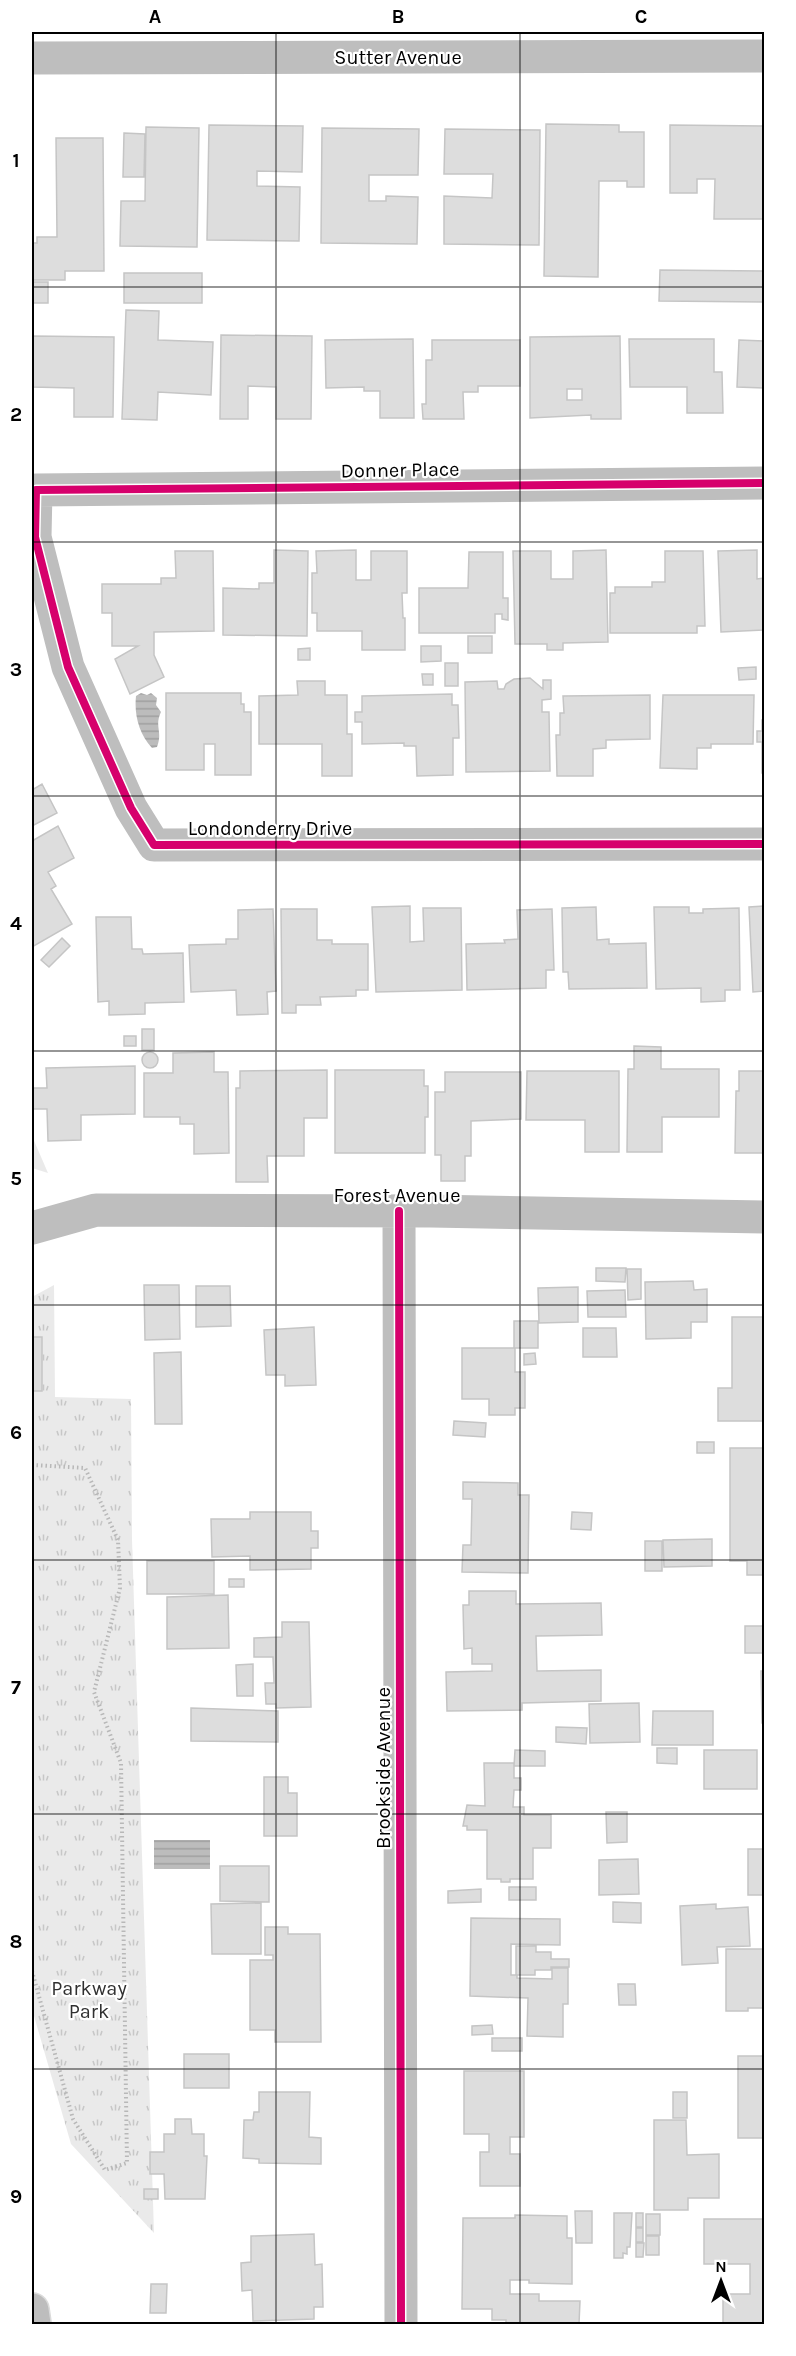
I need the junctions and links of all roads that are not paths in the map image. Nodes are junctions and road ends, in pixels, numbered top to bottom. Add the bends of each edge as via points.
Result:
1 (765, 56) edge
2 (32, 58) edge
3 (765, 483) edge
4 (36, 490) joint
5 (765, 844) edge
6 (399, 1211) junction
7 (765, 1217) edge
8 (32, 1228) edge
9 (32, 2310) edge
10 (34, 2325) edge
11 (401, 2325) edge

1 - 2 street, Sutter Avenue
3 - 4 street, Donner Place
4 - 5 street, Londonderry Drive via 35,537 68,667 131,808 154,845
6 - 7 street, Forest Avenue
6 - 8 street, Forest Avenue via 96,1210
6 - 11 street, Brookside Avenue
9 - 10 highway

